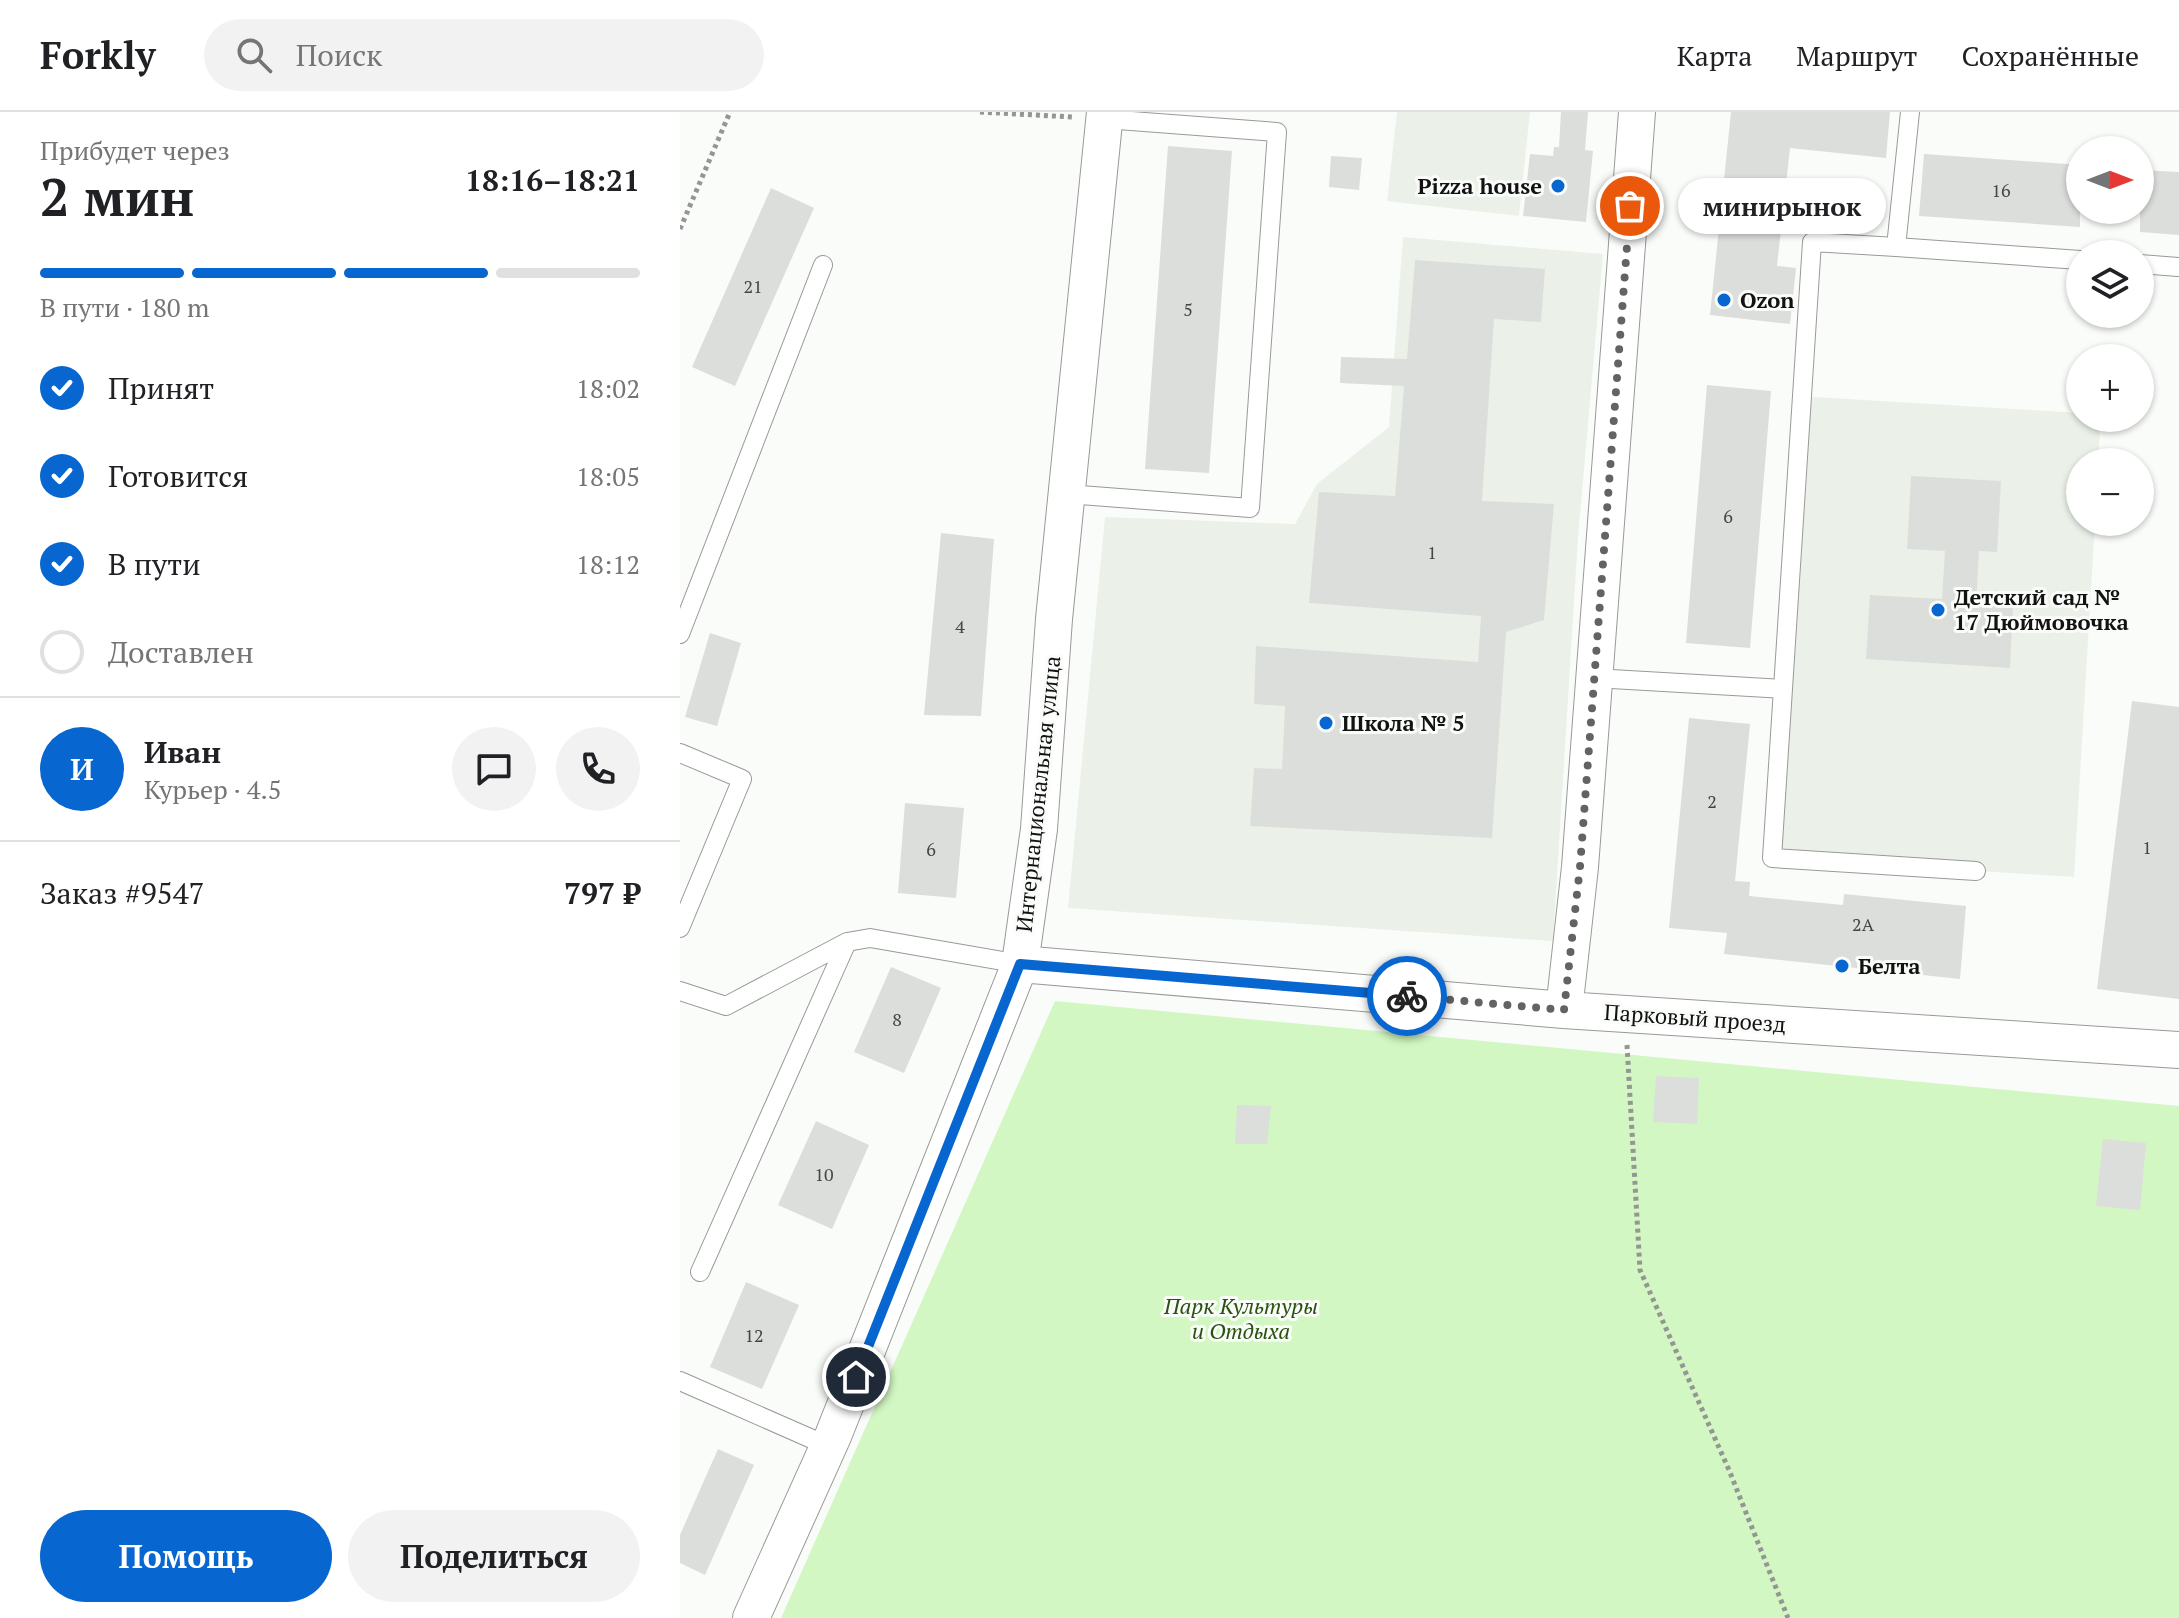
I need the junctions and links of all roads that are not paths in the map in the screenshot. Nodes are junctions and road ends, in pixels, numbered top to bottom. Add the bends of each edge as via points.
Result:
1 (1637, 112) edge
2 (1910, 112) edge
3 (1105, 116) edge
4 (1896, 247) junction
5 (2066, 259) edge
6 (823, 265) dead end
7 (2154, 265) edge
8 (2178, 267) edge
9 (1067, 494) junction
10 (680, 634) edge
11 (1594, 678) junction
12 (1783, 689) junction
13 (680, 753) edge
14 (1976, 871) dead end
15 (680, 928) edge
16 (847, 942) junction
17 (1020, 964) junction
18 (680, 991) edge
19 (1564, 1010) junction
20 (2179, 1050) edge
21 (700, 1272) dead end
22 (680, 1381) edge
23 (828, 1446) junction
24 (751, 1618) edge

1 - 11 street
2 - 4 lane
3 - 9 street, Интернациональная улица
3 - 9 lane via 1277,132 1250,508
4 - 5 lane
4 - 12 lane via 1812,242
6 - 10 lane
7 - 8 lane
9 - 17 street, Интернациональная улица via 1039,829
11 - 12 lane
11 - 19 street
12 - 14 lane via 1772,858
13 - 15 lane via 742,779
16 - 17 lane via 870,938
16 - 18 lane via 726,1006
16 - 21 lane
17 - 19 street, Парковый проезд
17 - 23 street, Интернациональная улица
19 - 20 street, Парковый проезд
22 - 23 lane
23 - 24 street, Интернациональная улица

